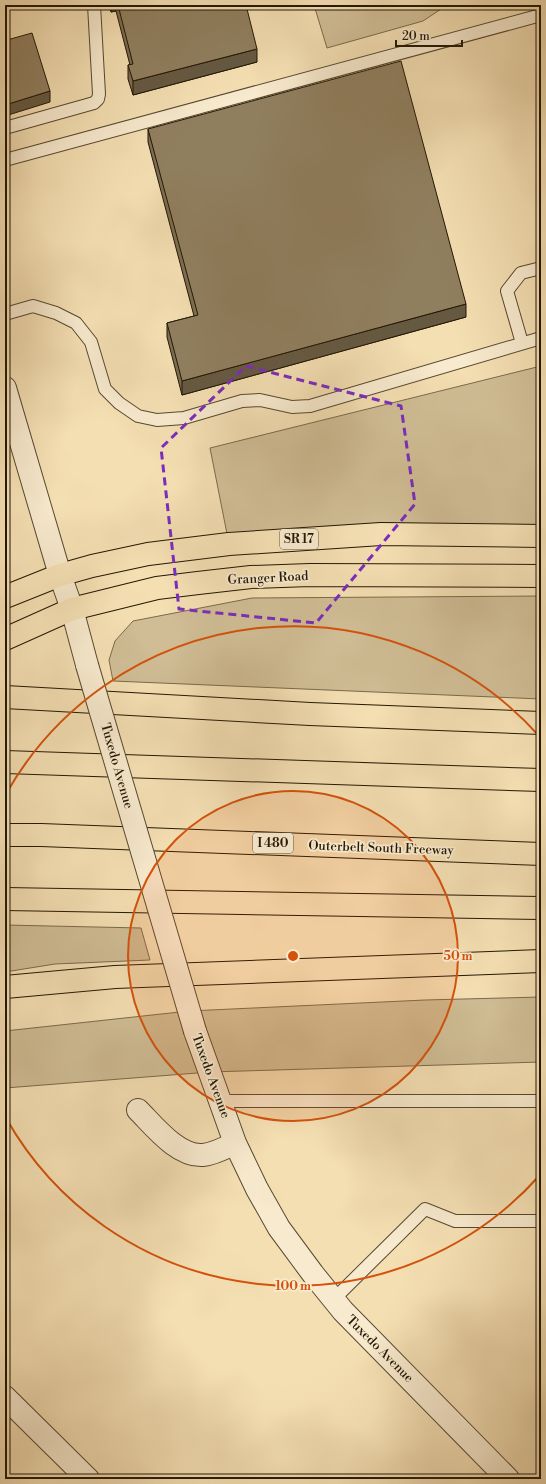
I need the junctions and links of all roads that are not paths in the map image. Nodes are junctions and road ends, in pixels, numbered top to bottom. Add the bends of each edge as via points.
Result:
1 (94, 5) edge
2 (541, 14) edge
3 (5, 128) edge
4 (5, 160) edge
5 (541, 268) edge
6 (5, 314) edge
7 (541, 338) edge
8 (522, 343) junction
9 (5, 388) edge
10 (541, 536) edge
11 (60, 575) junction
12 (541, 576) edge
13 (5, 597) edge
14 (72, 609) junction
15 (5, 639) edge
16 (5, 697) edge
17 (541, 723) edge
18 (5, 762) edge
19 (541, 780) edge
20 (5, 835) edge
21 (541, 854) edge
22 (5, 899) edge
23 (541, 908) edge
24 (541, 961) edge
25 (5, 987) edge
26 (220, 1101) junction
27 (541, 1101) edge
28 (138, 1110) dead end
29 (235, 1143) junction
30 (541, 1221) edge
31 (333, 1300) junction
32 (5, 1397) edge
33 (88, 1479) edge
34 (508, 1479) edge

1 - 3 lane via 98,99 94,103
2 - 4 lane
5 - 8 lane via 521,273 507,291
6 - 8 lane via 32,306 56,313 76,323 91,342 106,389 119,403 138,416 157,420 184,418 242,400 260,400 292,407 310,406
7 - 8 lane
9 - 11 street, Tuxedo Avenue
10 - 11 main road, SR 17 via 381,534 229,544 148,554
11 - 13 main road, SR 17
11 - 14 street, Tuxedo Avenue
12 - 14 main road, Granger Road via 251,577 157,588
14 - 15 main road, Granger Road
14 - 26 street, Tuxedo Avenue, bridge via 195,1031
16 - 17 main road
18 - 19 main road
20 - 21 main road, Outerbelt South Freeway / I 480
22 - 23 main road
24 - 25 main road via 115,977
26 - 27 lane
26 - 29 street, Tuxedo Avenue
28 - 29 street via 183,1152 202,1155 222,1150
29 - 31 street, Tuxedo Avenue via 257,1189 280,1228
30 - 31 lane via 455,1221 425,1209
31 - 34 street, Tuxedo Avenue
32 - 33 street

